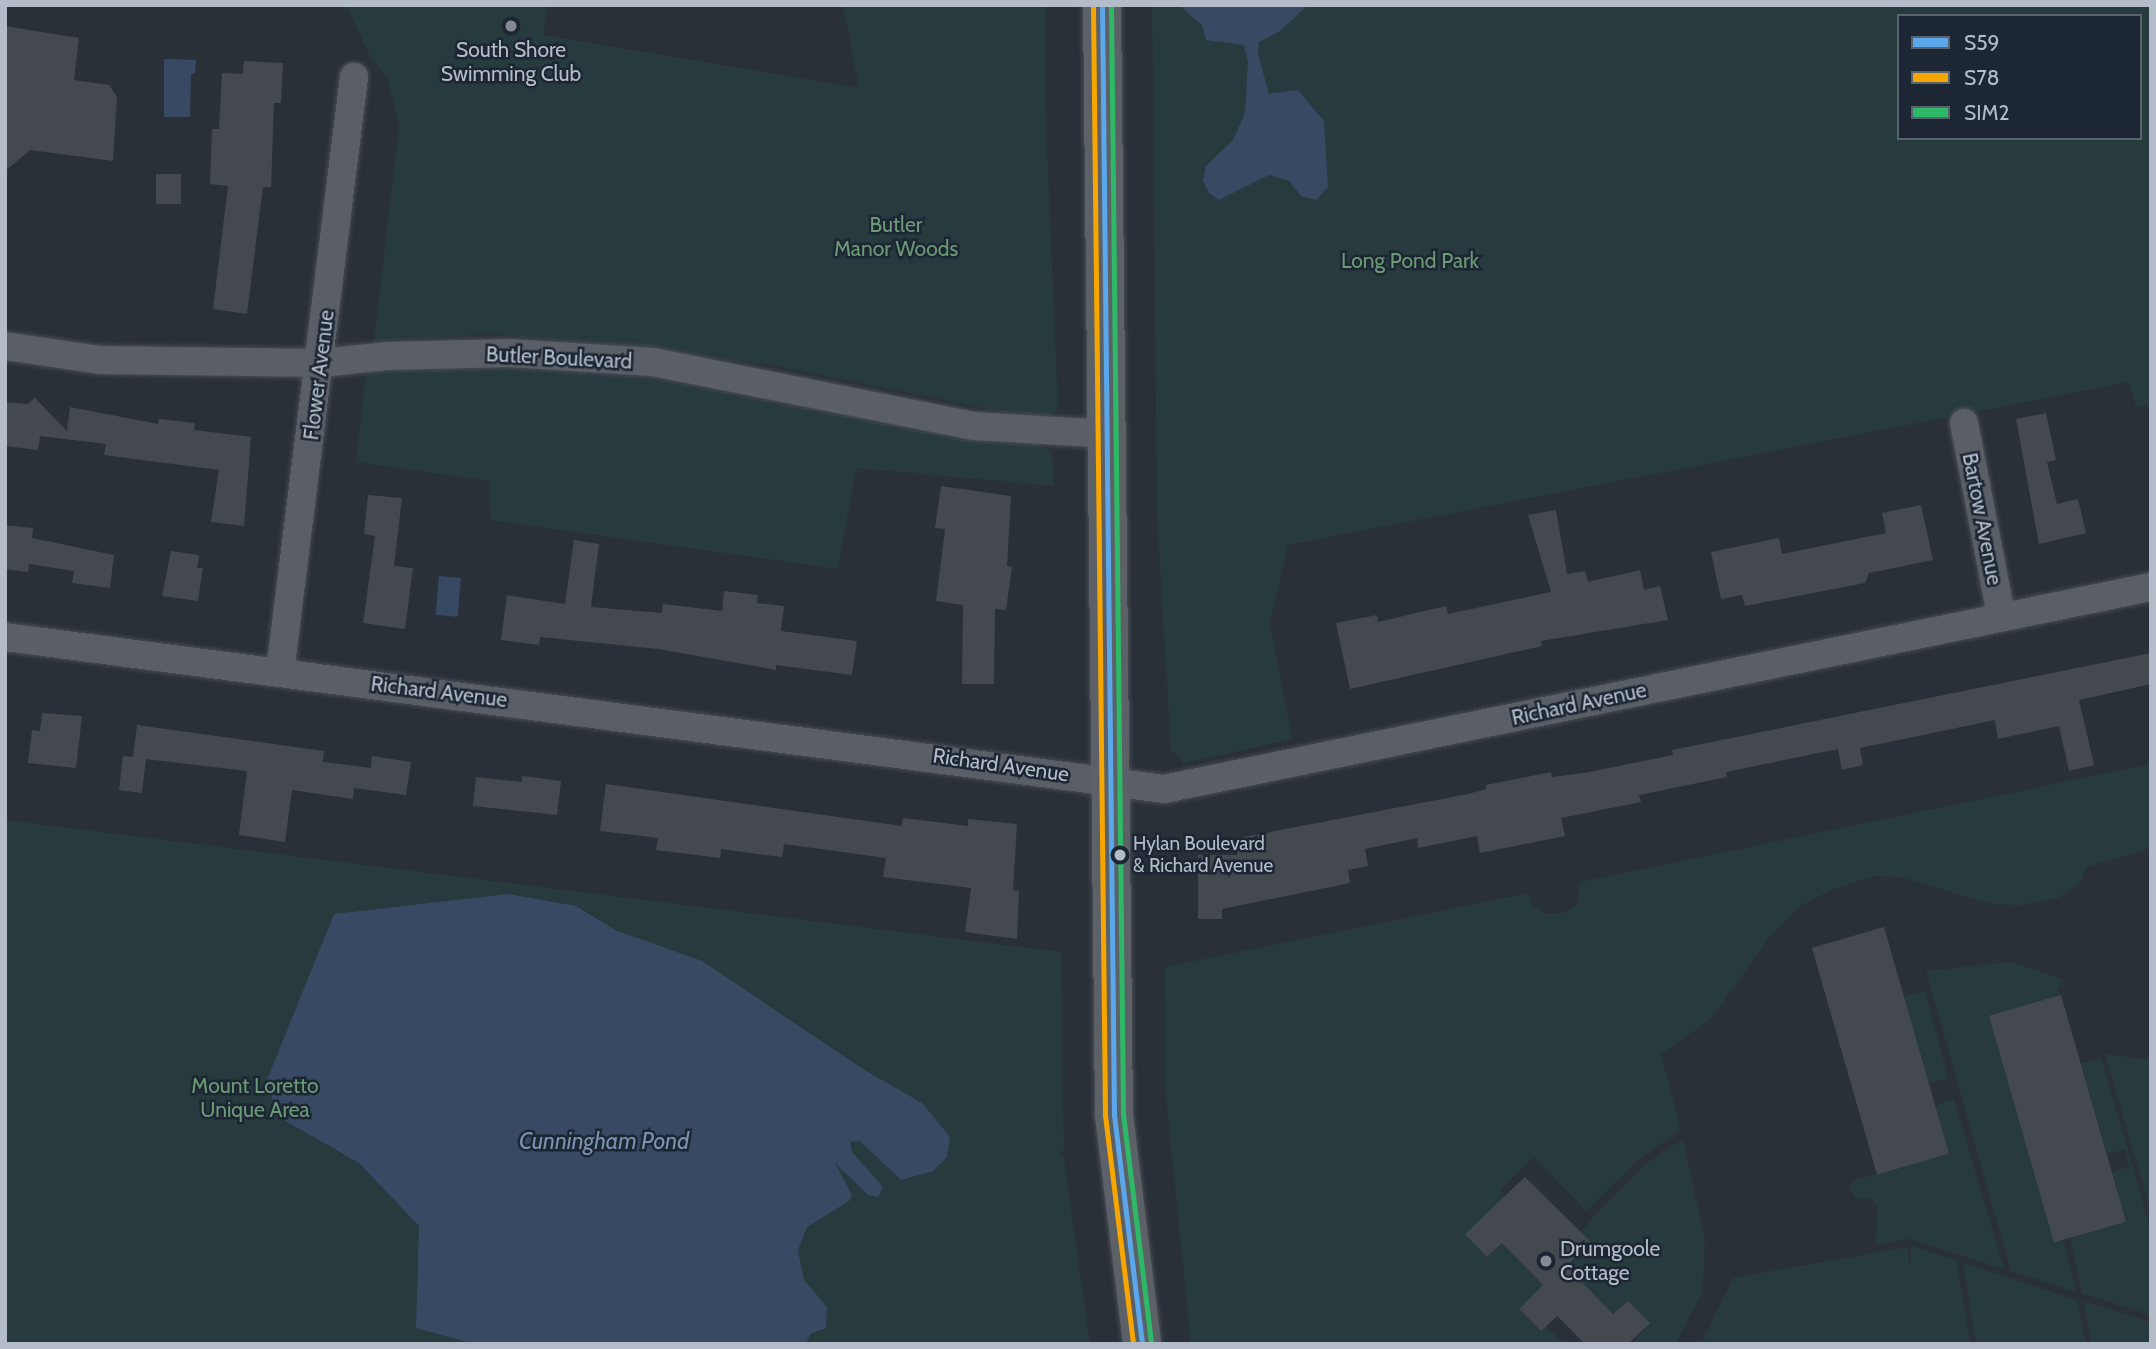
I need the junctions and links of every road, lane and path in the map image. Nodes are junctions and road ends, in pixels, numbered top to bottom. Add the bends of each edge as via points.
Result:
1 (1101, 5) edge
2 (354, 77) dead end
3 (5, 346) edge
4 (321, 363) junction
5 (1964, 423) dead end
6 (1107, 434) junction
7 (2151, 587) edge
8 (2001, 615) junction
9 (5, 637) edge
10 (280, 672) junction
11 (1111, 782) junction
12 (1142, 1344) edge

1 - 6 main road
2 - 4 street, Flower Avenue
3 - 4 street, Butler Boulevard via 100,360
4 - 6 street, Butler Boulevard via 386,356 510,353 653,362 974,426
4 - 10 street, Flower Avenue
5 - 8 street, Bartow Avenue
6 - 11 main road
7 - 8 street, Richard Avenue
8 - 11 street, Richard Avenue via 1177,788
9 - 10 street, Richard Avenue
10 - 11 street, Richard Avenue
11 - 12 main road via 1115,1141

